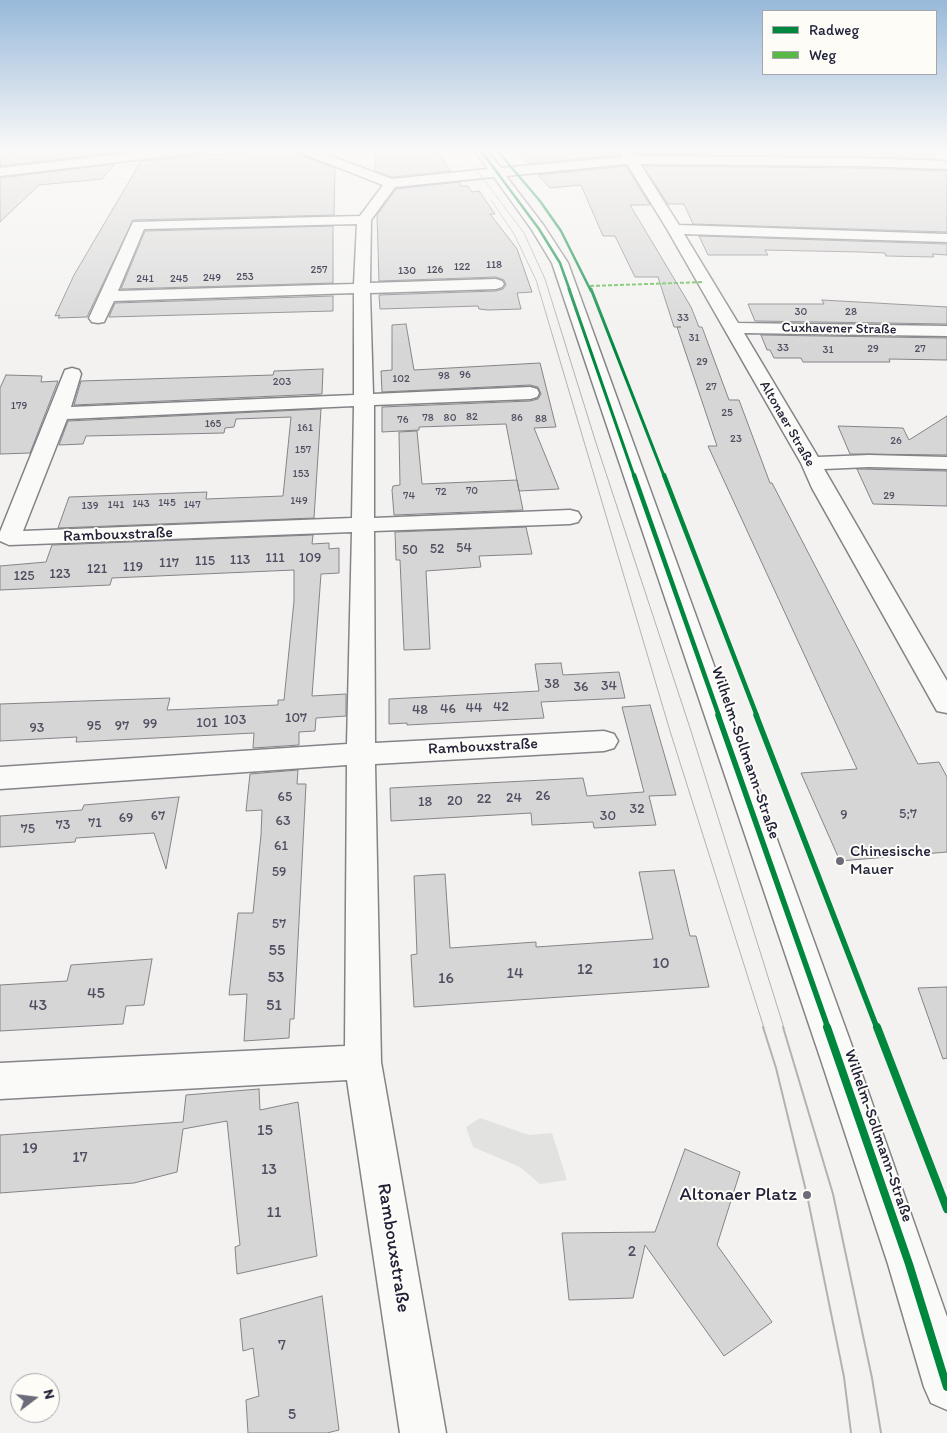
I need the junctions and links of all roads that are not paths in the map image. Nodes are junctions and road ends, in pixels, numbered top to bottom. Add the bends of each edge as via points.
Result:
1 (368, 215) edge
2 (529, 215) edge
3 (665, 215) edge
4 (364, 220) junction
5 (674, 229) junction
6 (947, 238) edge
7 (496, 284) dead end
8 (362, 288) junction
9 (107, 296) junction
10 (98, 318) dead end
11 (731, 328) junction
12 (947, 331) edge
13 (72, 374) dead end
14 (530, 393) dead end
15 (364, 400) junction
16 (58, 413) junction
17 (811, 463) junction
18 (947, 463) edge
19 (570, 517) dead end
20 (361, 526) junction
21 (947, 704) edge
22 (604, 741) dead end
23 (361, 754) junction
24 (0, 778) edge
25 (363, 1062) junction
26 (0, 1081) edge
27 (947, 1386) edge
28 (423, 1433) edge

1 - 4 street
2 - 27 street, Wilhelm-Sollmann-Straße via 560,263 839,1060
3 - 5 street, Altonaer Straße
4 - 8 street, Rambouxstraße
4 - 9 street via 138,225
5 - 6 street
5 - 11 street, Altonaer Straße
7 - 8 street
8 - 9 street
8 - 15 street, Rambouxstraße
9 - 10 street
11 - 12 street, Cuxhavener Straße
11 - 17 street, Altonaer Straße
13 - 16 street, Rambouxstraße
14 - 15 street
15 - 16 street
15 - 20 street, Rambouxstraße
16 - 20 street, Rambouxstraße via 10,538
17 - 18 street
17 - 21 street, Altonaer Straße
19 - 20 street, Rambouxstraße
20 - 23 street, Rambouxstraße
22 - 23 street, Rambouxstraße
23 - 24 street, Rambouxstraße
23 - 25 street, Rambouxstraße
25 - 26 street
25 - 28 street, Rambouxstraße

